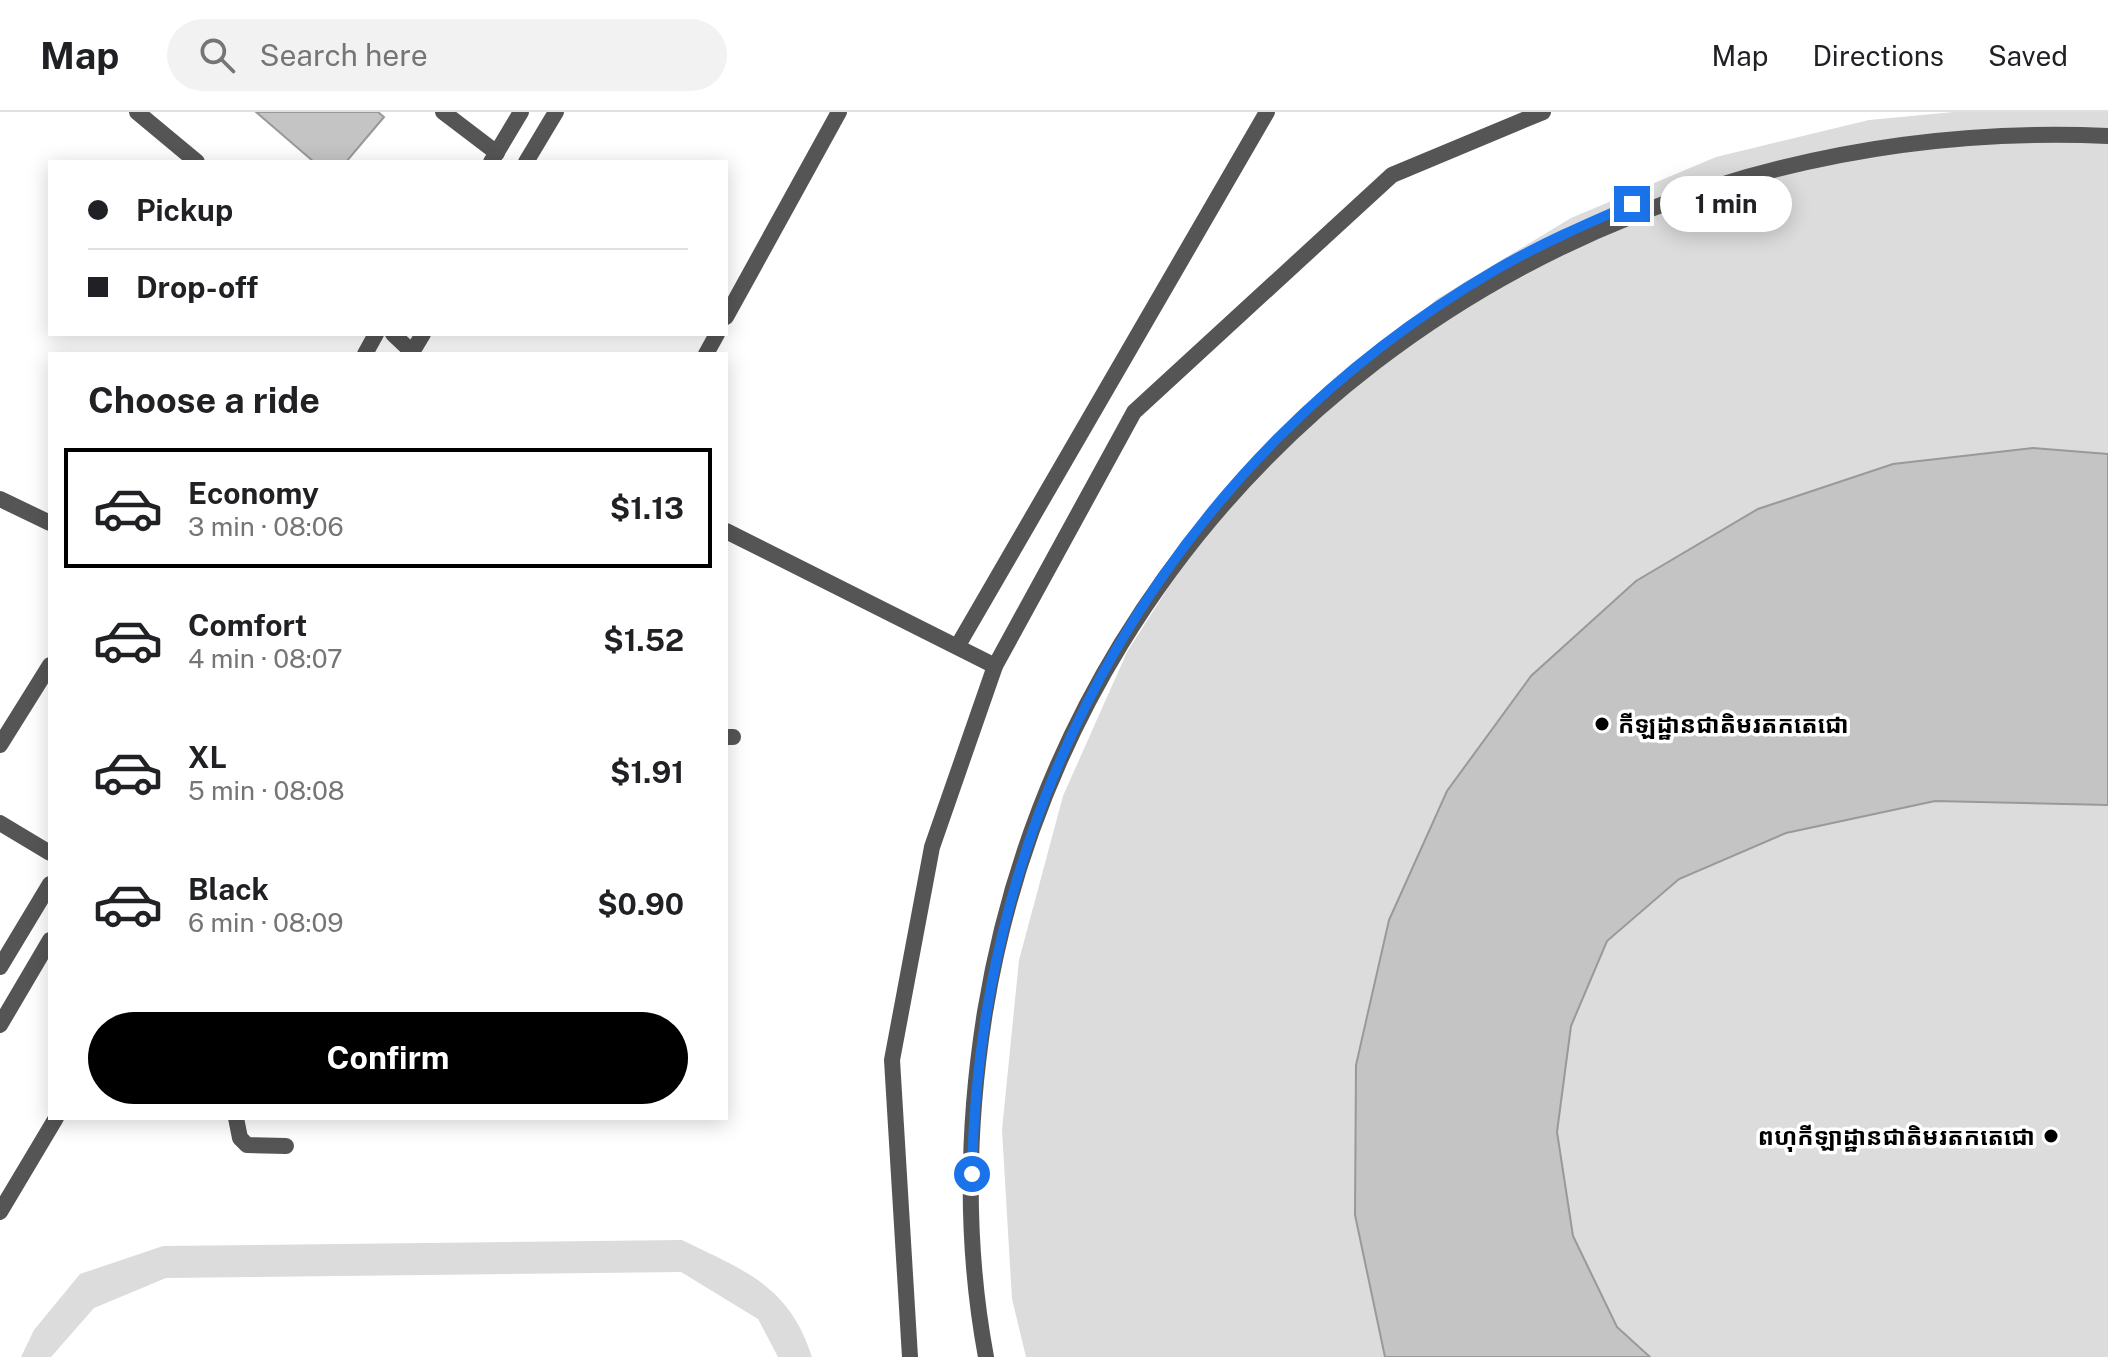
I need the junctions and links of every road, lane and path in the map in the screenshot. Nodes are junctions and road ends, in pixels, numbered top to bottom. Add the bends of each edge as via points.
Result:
1 (137, 112) edge
2 (443, 112) edge
3 (521, 112) edge
4 (556, 112) edge
5 (839, 112) edge
6 (1267, 112) edge
7 (1543, 112) edge
8 (2108, 136) edge
9 (494, 157) edge
10 (195, 160) edge
11 (527, 160) edge
12 (728, 313) edge
13 (395, 336) edge
14 (412, 352) edge
15 (0, 499) edge
16 (48, 522) edge
17 (728, 532) edge
18 (957, 647) junction
19 (995, 666) junction
20 (48, 668) edge
21 (0, 745) edge
22 (0, 823) edge
23 (48, 852) edge
24 (48, 887) edge
25 (48, 943) edge
26 (0, 967) edge
27 (0, 1025) edge
28 (55, 1120) edge
29 (236, 1120) edge
30 (286, 1146) dead end
31 (0, 1212) edge
32 (910, 1357) edge
33 (986, 1357) edge

1 - 10 street
2 - 9 street
3 - 9 street
4 - 11 street
5 - 12 street
6 - 18 street
7 - 19 street via 1392,175 1134,412
8 - 33 street via 1995,131 1847,145 1774,159 1632,204 1498,268 1435,308 1351,371 1263,452 1168,567 1097,681 1058,762 1008,903 979,1050 973,1124 975,1274
13 - 14 street
15 - 16 street
17 - 18 street
18 - 19 street
19 - 32 street via 932,847 892,1060
20 - 21 street
22 - 23 street
24 - 26 street
25 - 27 street
28 - 31 street
29 - 30 street via 247,1145

